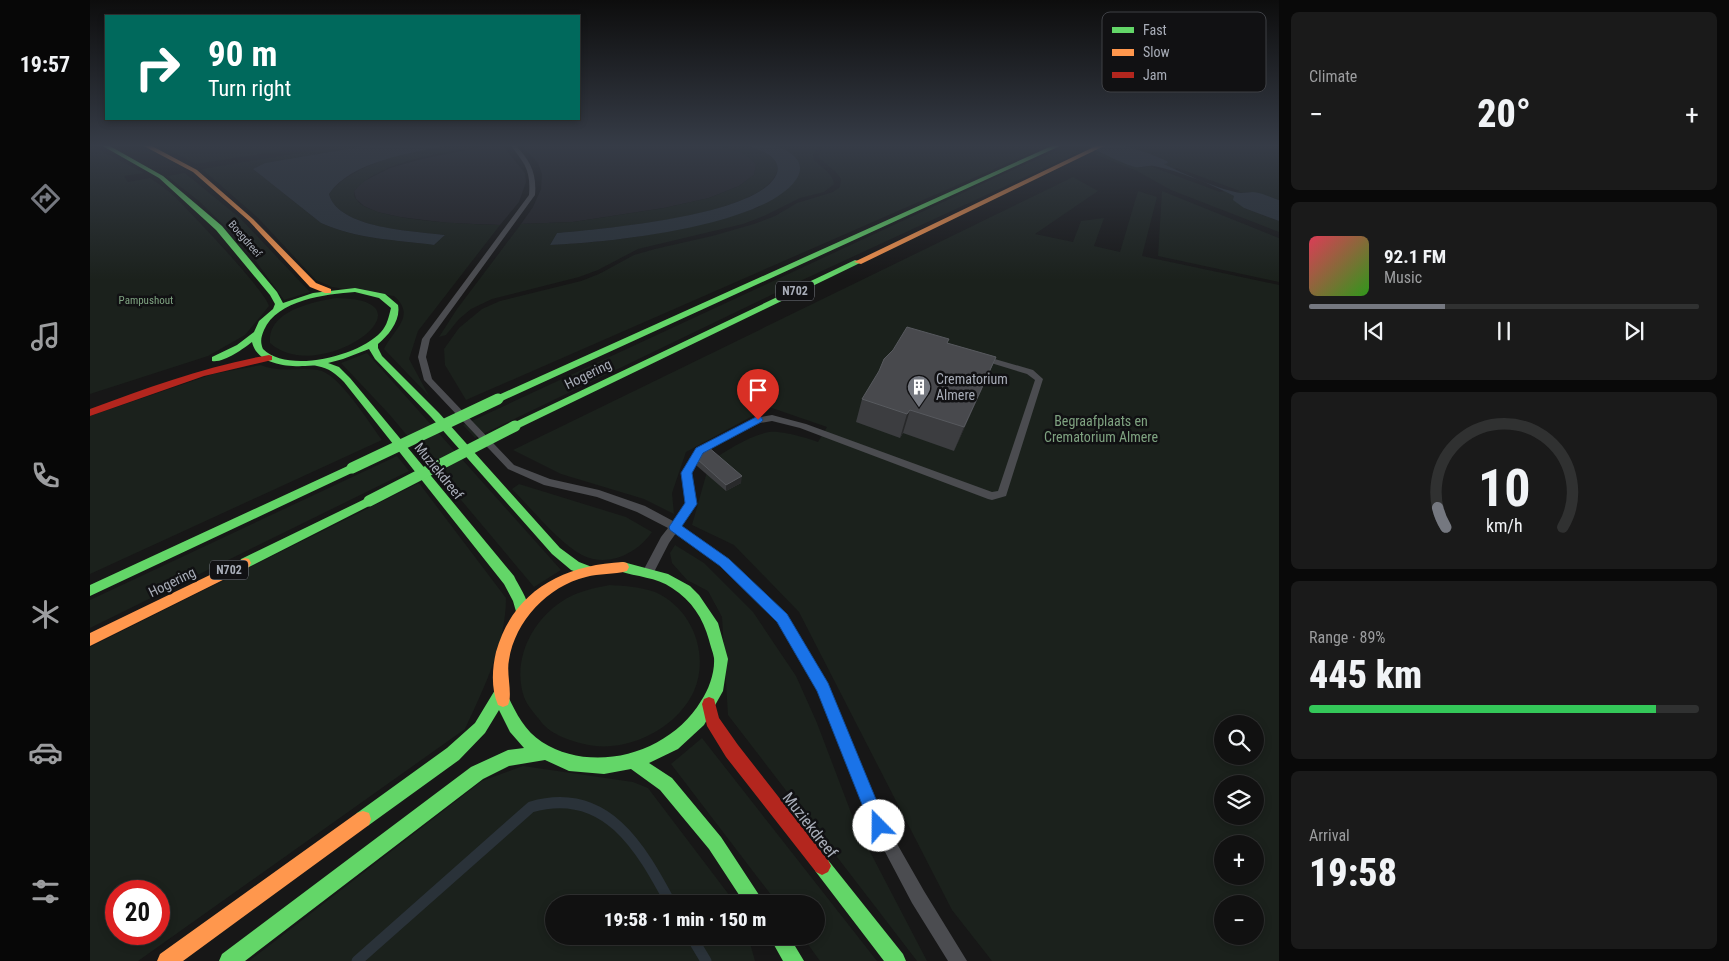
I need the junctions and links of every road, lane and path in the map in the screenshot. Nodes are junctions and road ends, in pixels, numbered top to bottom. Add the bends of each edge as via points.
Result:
1 (175, 190) edge
2 (217, 190) edge
3 (533, 190) edge
4 (960, 190) edge
5 (1008, 190) edge
6 (328, 291) junction
7 (277, 311) junction
8 (256, 334) junction
9 (373, 343) junction
10 (974, 355) edge
11 (269, 358) junction
12 (319, 363) junction
13 (90, 401) edge
14 (90, 413) edge
15 (675, 527) junction
16 (586, 570) junction
17 (649, 571) junction
18 (90, 591) edge
19 (522, 611) junction
20 (90, 640) edge
21 (500, 695) junction
22 (709, 704) junction
23 (543, 752) junction
24 (636, 762) junction
25 (750, 895) edge
26 (784, 945) edge
27 (167, 961) edge
28 (229, 961) edge
29 (794, 961) edge
30 (896, 961) edge
31 (958, 961) edge

1 - 7 main road, Boegdreef via 219,228 246,258 274,294 279,304
2 - 6 main road, Boegdreef via 251,220 313,285
3 - 15 lane via 532,195 426,339 422,356 428,380 511,468 548,482 600,494 641,509
4 - 18 main road, Hogering / N702, bridge via 498,399
5 - 20 main road, Hogering / N702, bridge via 515,426
6 - 7 main road
6 - 9 main road via 355,290 388,297 395,307 393,324
7 - 8 main road via 263,322
8 - 11 main road via 260,351
8 - 13 main road via 221,356
9 - 12 main road via 356,352
9 - 16 main road via 378,357 435,415 556,551 575,566
10 - 15 lane via 1030,372 1039,379 1002,493 992,496 803,426 772,418 758,420 699,450 686,473 691,504
11 - 12 main road
11 - 14 main road via 218,368
12 - 19 main road, Muziekdreef via 336,369 347,380 509,580
15 - 17 lane
15 - 31 lane via 725,562 782,618 822,688 879,826
16 - 17 main road via 623,567
16 - 19 main road via 548,588
17 - 22 main road via 674,581 695,598 710,619 719,645 720,666 717,687
19 - 21 main road via 501,650 498,672
21 - 23 main road via 508,717 522,737
21 - 27 main road via 480,728 453,754
22 - 24 main road via 692,727 667,748
22 - 30 main road, Muziekdreef via 712,721 732,751
23 - 24 main road via 571,765 603,768
23 - 28 main road via 513,755 477,773
24 - 25 main road via 666,784 715,843
26 - 29 main road

